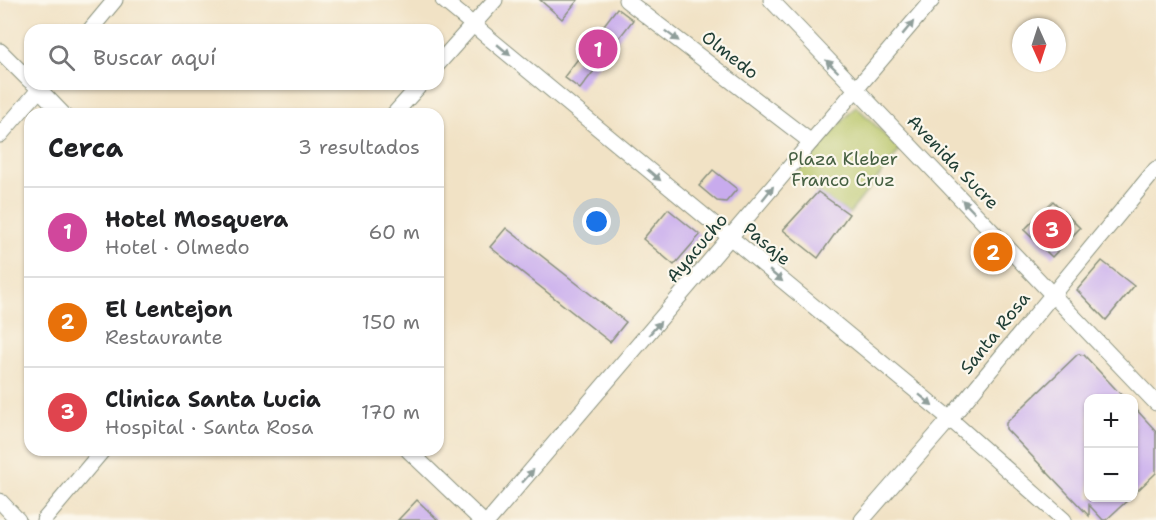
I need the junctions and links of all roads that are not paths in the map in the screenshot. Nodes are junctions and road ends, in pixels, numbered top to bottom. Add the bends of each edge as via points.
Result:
1 (115, 0) edge
2 (443, 0) edge
3 (495, 0) edge
4 (626, 0) edge
5 (771, 0) edge
6 (932, 0) edge
7 (95, 24) edge
8 (473, 25) junction
9 (0, 51) edge
10 (444, 57) edge
11 (24, 73) edge
12 (856, 89) junction
13 (33, 90) edge
14 (41, 90) edge
15 (416, 90) edge
16 (58, 108) edge
17 (399, 108) edge
18 (0, 135) edge
19 (811, 142) junction
20 (1156, 169) edge
21 (731, 238) junction
22 (1052, 294) junction
23 (1156, 403) edge
24 (950, 419) junction
25 (98, 456) edge
26 (414, 456) edge
27 (0, 501) edge
28 (18, 520) edge
29 (44, 520) edge
30 (481, 520) edge
31 (489, 520) edge
32 (862, 520) edge
33 (1064, 520) edge

1 - 7 street
2 - 8 street, Pasaje
3 - 8 street
4 -> 19 street, Olmedo
12 -> 5 street, Avenida Sucre
12 -> 6 street, Ayacucho
8 - 10 street
8 -> 21 street, Pasaje
9 - 11 street
12 - 19 street, Ayacucho
22 -> 12 street, Avenida Sucre
13 - 18 street
14 - 16 street
15 - 17 street
21 -> 19 street, Ayacucho
20 - 22 street, Santa Rosa
21 -> 24 street, Pasaje
31 -> 21 street, Ayacucho
22 - 23 street, Avenida Sucre
22 - 24 street, Santa Rosa
24 - 32 street, Santa Rosa
24 - 33 street, Pasaje
25 - 29 street
26 - 30 street
27 - 28 street

